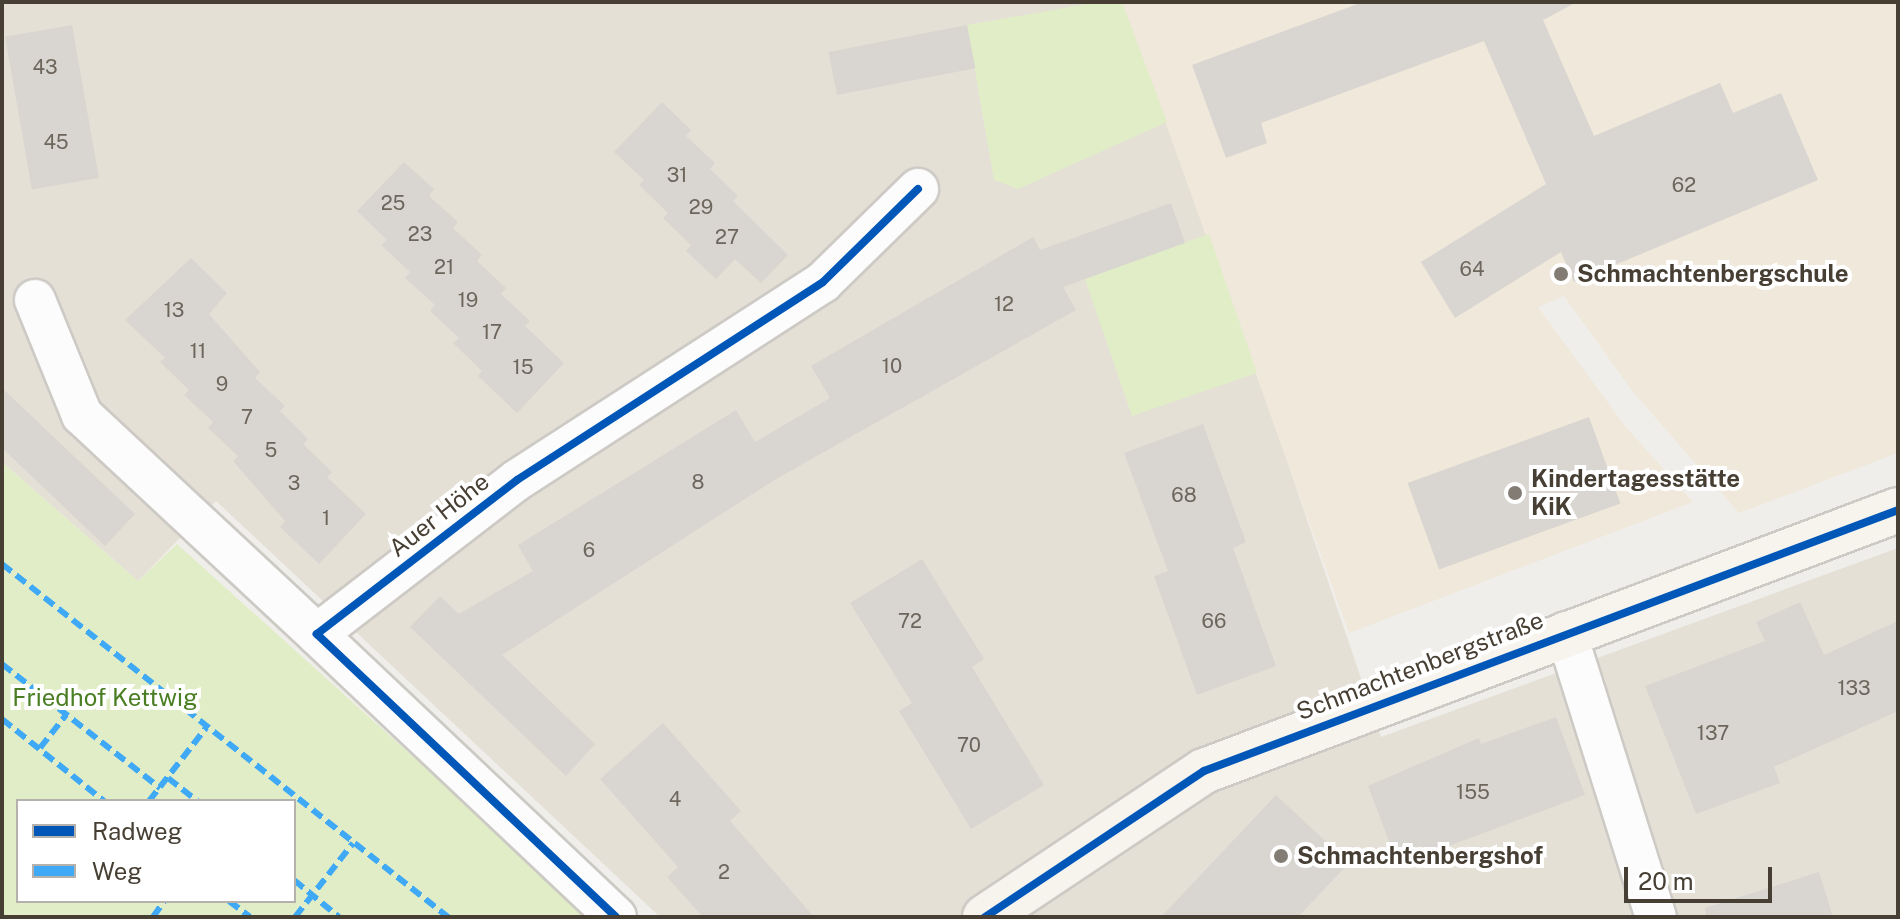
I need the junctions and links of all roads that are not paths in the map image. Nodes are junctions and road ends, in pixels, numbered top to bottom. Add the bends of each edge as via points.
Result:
1 (918, 189) dead end
2 (35, 300) dead end
3 (1898, 510) edge
4 (1566, 632) junction
5 (317, 634) junction
6 (616, 917) edge
7 (985, 917) edge
8 (1656, 917) edge

1 - 5 street, Auer Höhe via 823,282 517,480
2 - 5 street via 82,415
3 - 4 street, Schmachtenbergstraße
4 - 7 street, Schmachtenbergstraße via 1204,771
4 - 8 street, Schmachtenbergstraße
5 - 6 street

